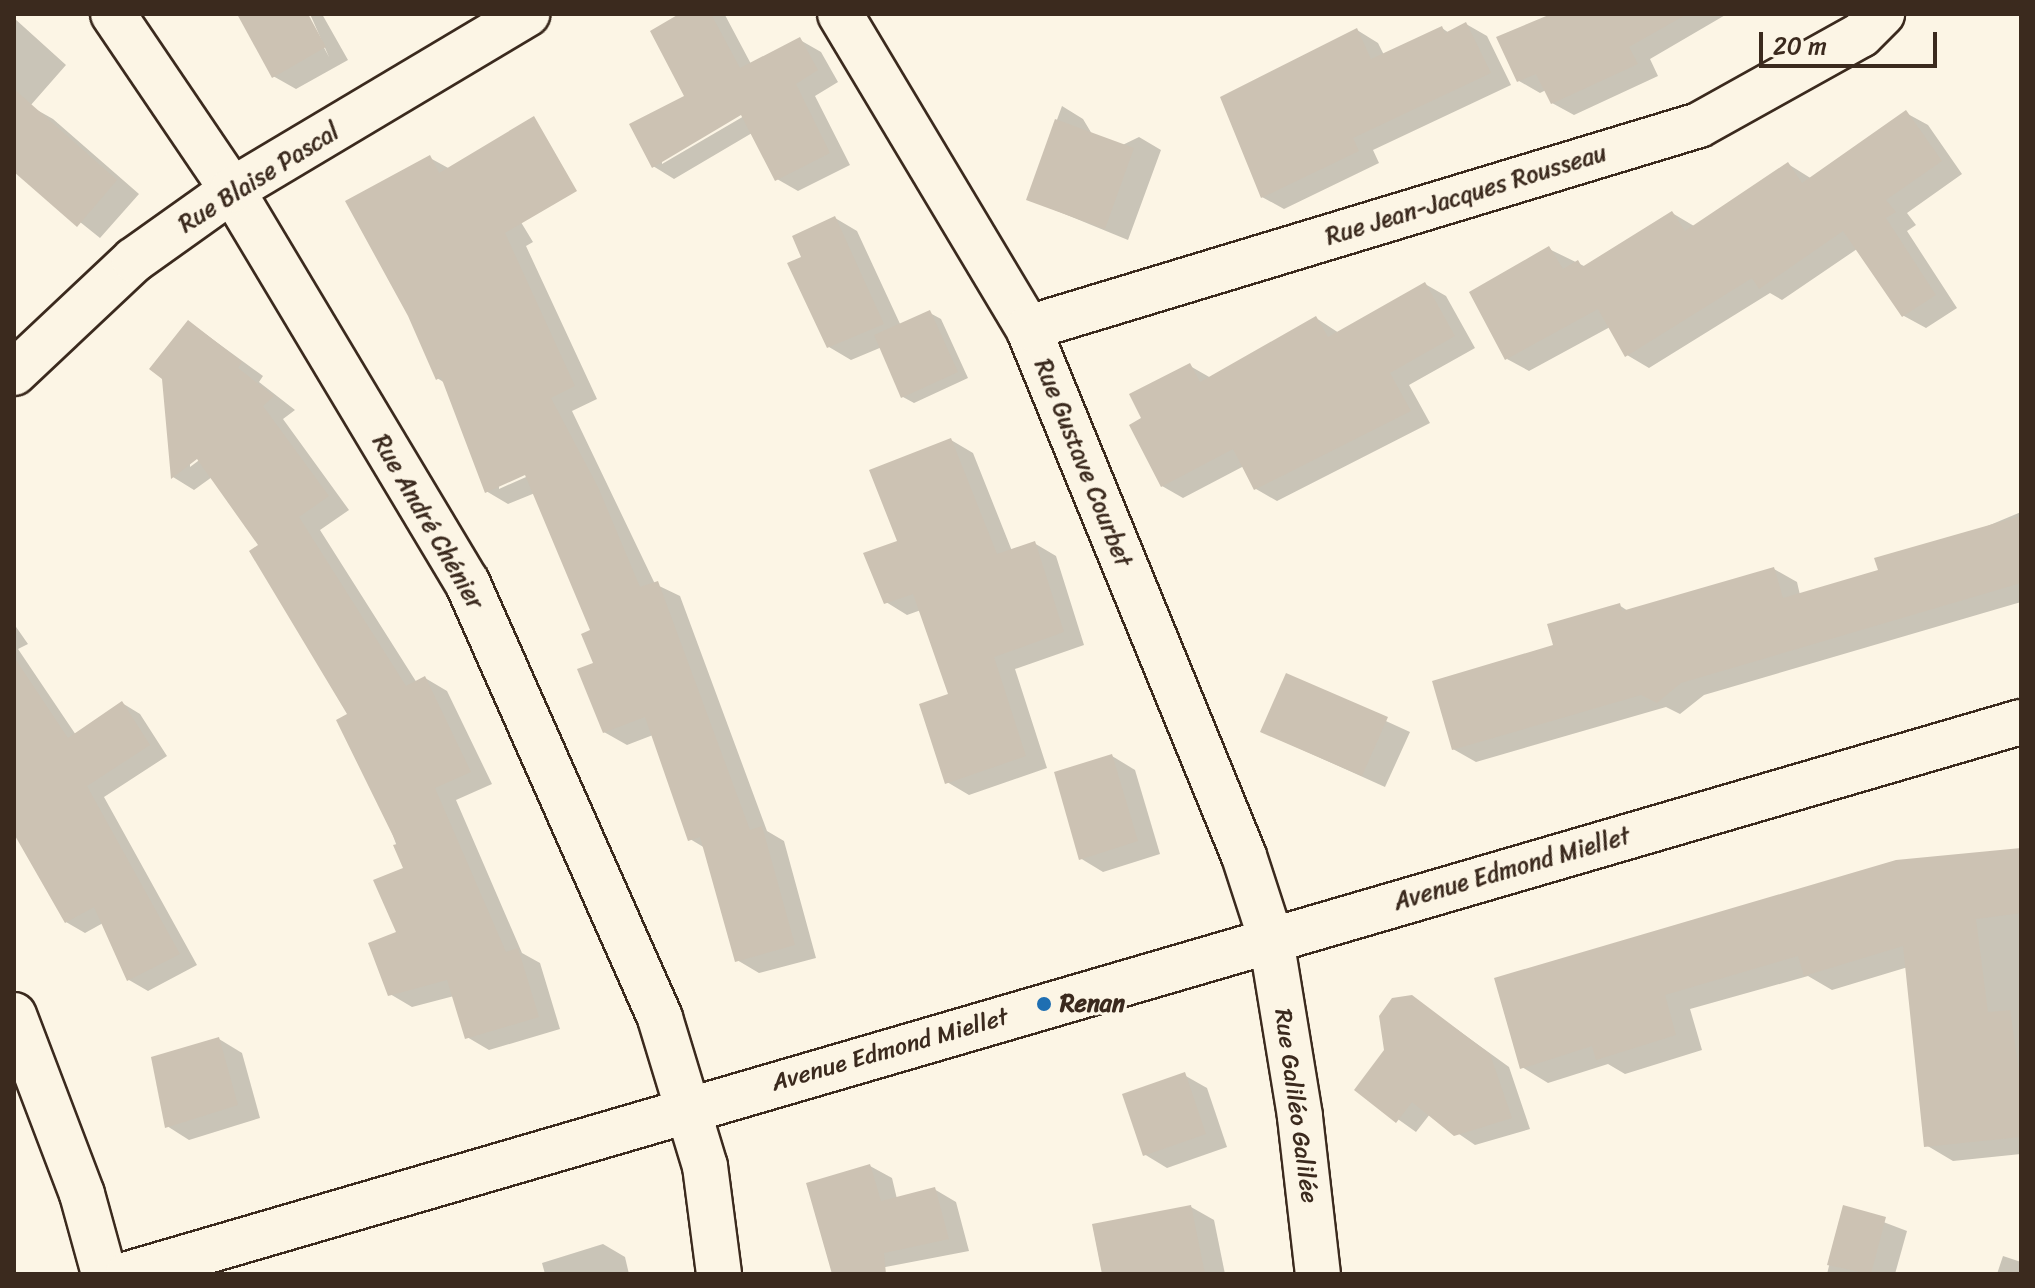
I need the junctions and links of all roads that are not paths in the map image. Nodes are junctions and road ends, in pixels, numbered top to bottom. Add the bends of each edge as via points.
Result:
1 (113, 14) edge
2 (527, 14) edge
3 (840, 14) edge
4 (1882, 14) edge
5 (232, 190) junction
6 (1028, 328) junction
7 (14, 373) edge
8 (2021, 722) edge
9 (1271, 939) junction
10 (14, 1015) edge
11 (689, 1111) junction
12 (104, 1274) edge
13 (128, 1274) edge
14 (719, 1274) edge
15 (1318, 1274) edge

1 - 5 street, Rue André Chénier
2 - 5 street, Rue Blaise Pascal
3 - 6 street, Rue Gustave Courbet
4 - 6 street, Rue Jean-Jacques Rousseau via 1861,35 1699,125
5 - 7 street, Rue Blaise Pascal via 134,260
5 - 11 street, Rue André Chénier via 467,582 660,1018
6 - 9 street, Rue Gustave Courbet via 1244,856
8 - 9 street, Avenue Edmond Miellet
9 - 11 street, Avenue Edmond Miellet
9 - 15 street, Rue Galiléo Galilée
10 - 12 street via 82,1194
11 - 13 street, Avenue Edmond Miellet
11 - 14 street, Rue André Chénier via 705,1166

